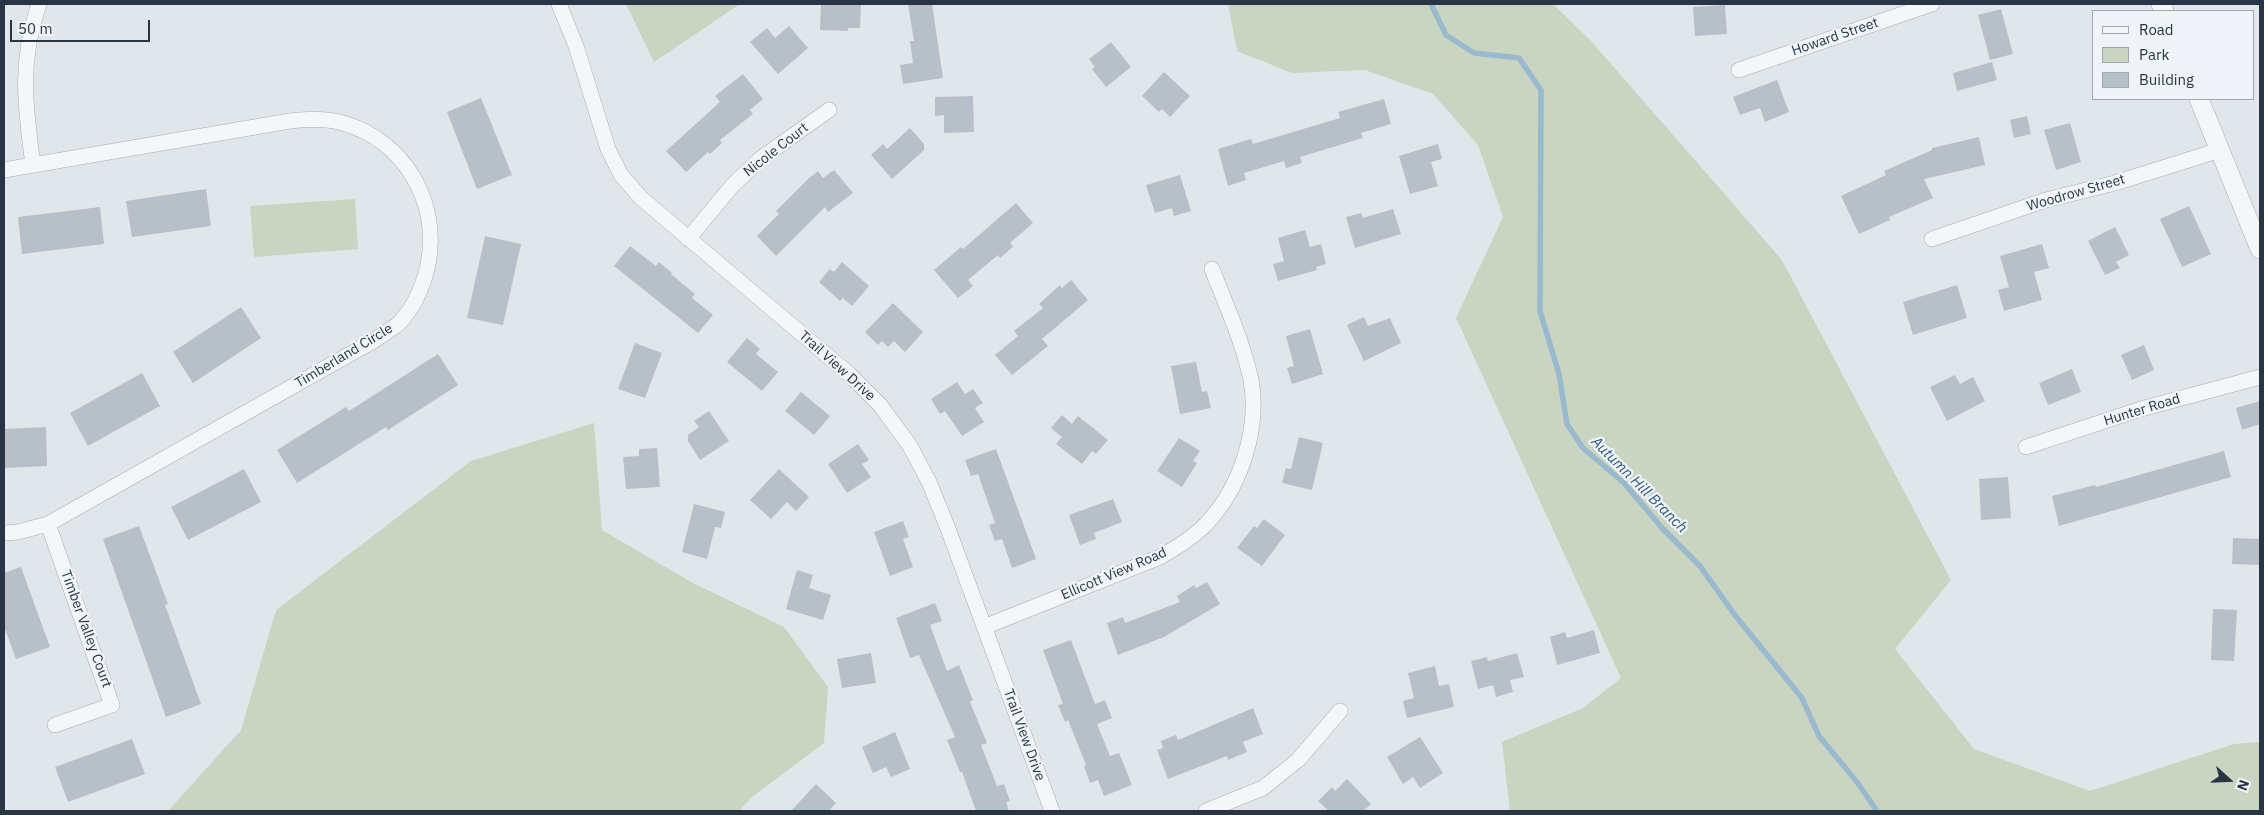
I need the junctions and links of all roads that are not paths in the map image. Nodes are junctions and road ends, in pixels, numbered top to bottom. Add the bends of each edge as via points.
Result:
1 (39, 4) edge
2 (559, 4) edge
3 (1932, 4) edge
4 (1739, 70) dead end
5 (2199, 100) edge
6 (829, 110) dead end
7 (2220, 150) junction
8 (33, 165) junction
9 (4, 170) edge
10 (688, 239) junction
11 (1932, 239) dead end
12 (2260, 249) edge
13 (1212, 269) dead end
14 (2260, 377) edge
15 (2026, 447) dead end
16 (48, 524) junction
17 (4, 533) edge
18 (984, 627) junction
19 (1340, 711) dead end
20 (55, 725) dead end
21 (1052, 811) edge
22 (1206, 811) edge

1 - 8 street via 30,31 24,75 25,111
2 - 10 street, Trail View Drive via 576,46 608,149 621,175 641,198
3 - 4 street, Howard Street
5 - 7 street
6 - 10 street, Nicole Court via 760,159 732,186
7 - 11 street, Woodrow Street via 2046,200
7 - 12 street
8 - 9 street, Timberland Circle
8 - 16 street, Timberland Circle via 315,118 360,130 392,150 410,171 424,197 430,224 425,280 398,324
10 - 18 street, Trail View Drive via 849,374 880,405 910,446 928,482
13 - 18 street, Ellicott View Road via 1245,356 1251,383 1248,444 1239,473 1223,502 1206,525 1160,557
14 - 15 street, Hunter Road via 2141,409
16 - 17 street, Timberland Circle
16 - 20 street, Timber Valley Court via 112,704
18 - 21 street, Trail View Drive
19 - 22 street via 1298,760 1263,788

